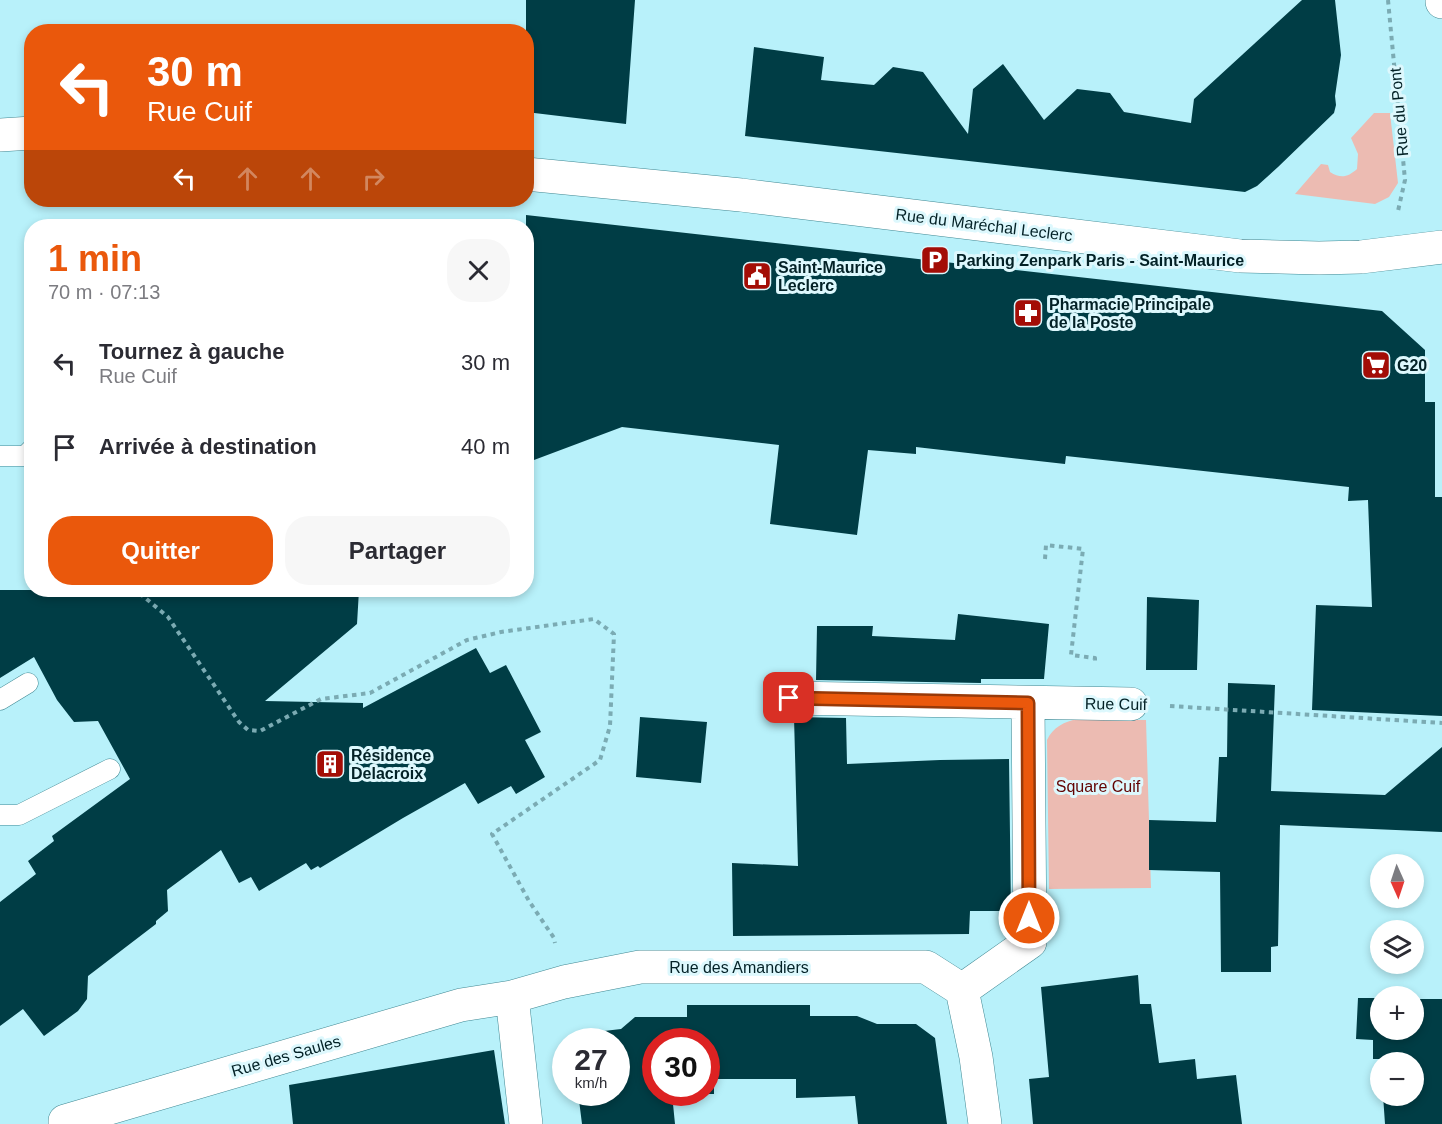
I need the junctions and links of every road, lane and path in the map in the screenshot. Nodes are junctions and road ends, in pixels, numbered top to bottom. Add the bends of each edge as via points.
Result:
1 (1389, 0) edge
2 (24, 134) edge
3 (0, 135) edge
4 (534, 175) edge
5 (1398, 214) dead end
6 (1442, 247) edge
7 (24, 453) edge
8 (0, 456) edge
9 (1045, 559) dead end
10 (144, 597) edge
11 (1094, 670) dead end
12 (27, 683) dead end
13 (789, 698) dead end
14 (0, 700) edge
15 (1028, 703) junction
16 (1131, 704) joint
17 (1442, 723) edge
18 (110, 769) dead end
19 (0, 815) edge
20 (564, 982) junction
21 (962, 990) junction
22 (512, 997) junction
23 (65, 1124) edge
24 (526, 1124) edge
25 (985, 1124) edge

1 - 5 path, Rue du Pont via 1405,180
2 - 3 street
4 - 6 street, Rue du Maréchal Leclerc via 1240,256 1361,257
7 - 8 lane
9 - 11 path via 1046,545 1083,549 1071,655 1095,658
10 - 20 path via 168,617 248,730 260,730 321,699 370,693 467,640 594,619 614,634 609,726 600,760 492,834 554,938
12 - 14 lane
13 - 15 street, Rue Cuif
15 - 16 street, Rue Cuif
15 - 21 street via 1029,942
16 - 17 path, Rue Cuif
18 - 19 lane via 18,815
20 - 21 street, Rue des Amandiers via 639,967 926,967
20 - 22 street, Rue des Amandiers
21 - 25 street
22 - 23 street, Rue des Saules via 460,1005
22 - 24 street

